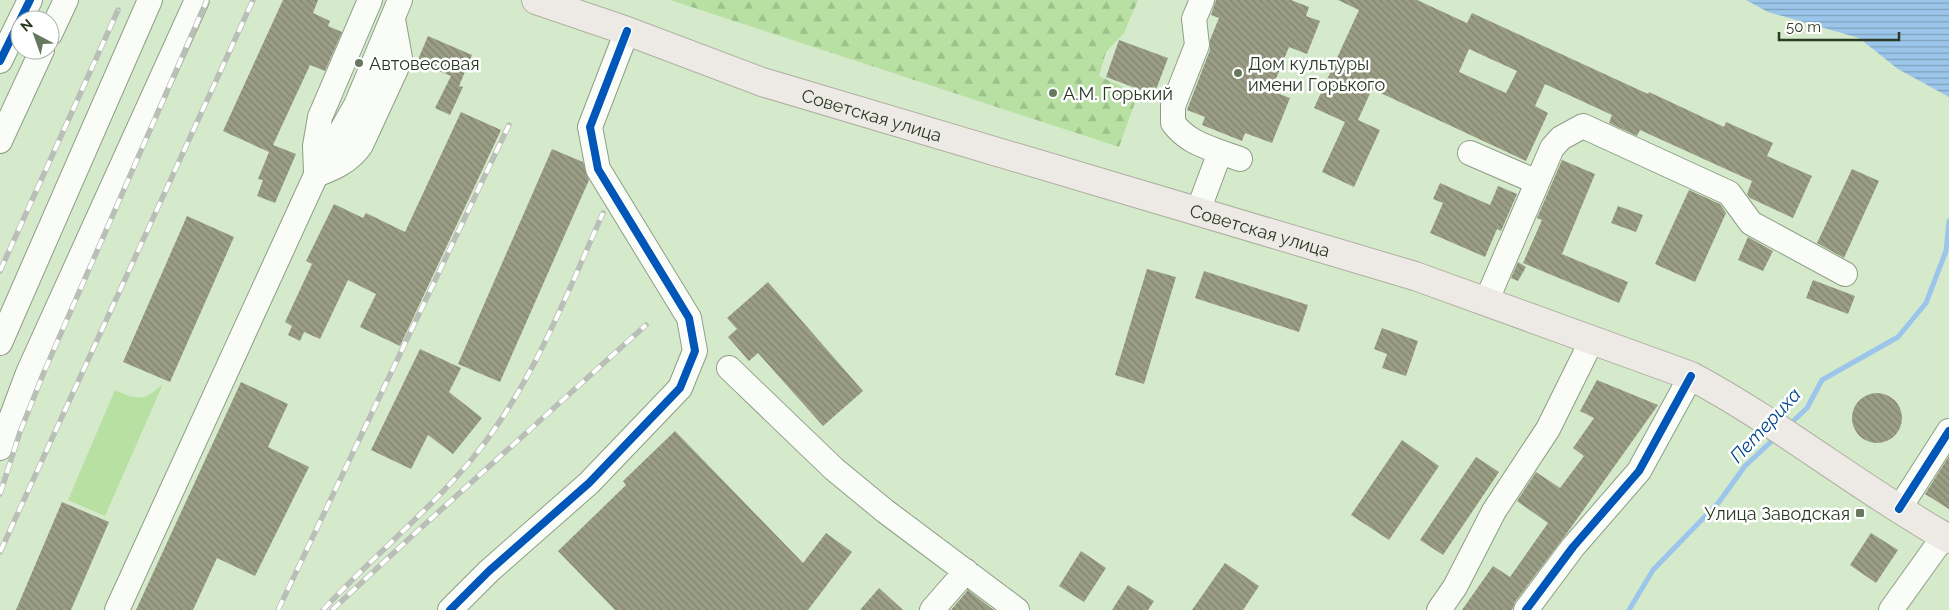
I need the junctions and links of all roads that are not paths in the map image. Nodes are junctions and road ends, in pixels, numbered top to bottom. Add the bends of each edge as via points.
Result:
1 (30, 0) edge
2 (66, 0) edge
3 (150, 0) edge
4 (197, 0) edge
5 (370, 0) edge
6 (536, 0) edge
7 (1202, 0) edge
8 (396, 9) edge
9 (60, 13) edge
10 (627, 31) junction
11 (37, 60) edge
12 (0, 61) edge
13 (0, 141) edge
14 (1470, 153) dead end
15 (316, 175) junction
16 (1537, 182) junction
17 (1198, 211) junction
18 (1845, 274) dead end
19 (1486, 302) junction
20 (1592, 340) junction
21 (0, 343) edge
22 (728, 368) dead end
23 (1691, 376) junction
24 (1949, 431) edge
25 (0, 448) edge
26 (1899, 509) junction
27 (1947, 538) edge
28 (966, 571) junction
29 (117, 610) edge
30 (450, 610) edge
31 (932, 610) edge
32 (1017, 610) edge
33 (1439, 610) edge
34 (1526, 610) edge
35 (1891, 610) edge

1 - 12 street
2 - 9 street
3 - 21 street
4 - 25 street via 28,373
5 - 15 street via 320,118 315,146
6 - 10 main road, Советская улица
7 - 17 street via 1194,19 1197,45 1173,106 1173,123 1192,141 1230,155
8 - 15 street via 356,105
10 - 17 main road, Советская улица via 762,82
10 - 30 street via 590,127 598,170 689,318 695,351 680,388 589,484 489,571
11 - 13 street
14 - 16 street
15 - 29 street
16 - 18 street via 1552,148 1561,138 1583,126 1729,193 1751,223
16 - 19 street
17 - 19 main road, Советская улица via 1415,276
19 - 20 main road, Советская улица
20 - 23 main road, Советская улица
20 - 33 street via 1548,429 1494,511 1455,587
22 - 28 street via 834,469
23 - 26 main road, Советская улица via 1730,397
23 - 34 street via 1639,471 1573,547
24 - 26 street
26 - 27 main road, Советская улица
27 - 35 street
28 - 31 street
28 - 32 street

